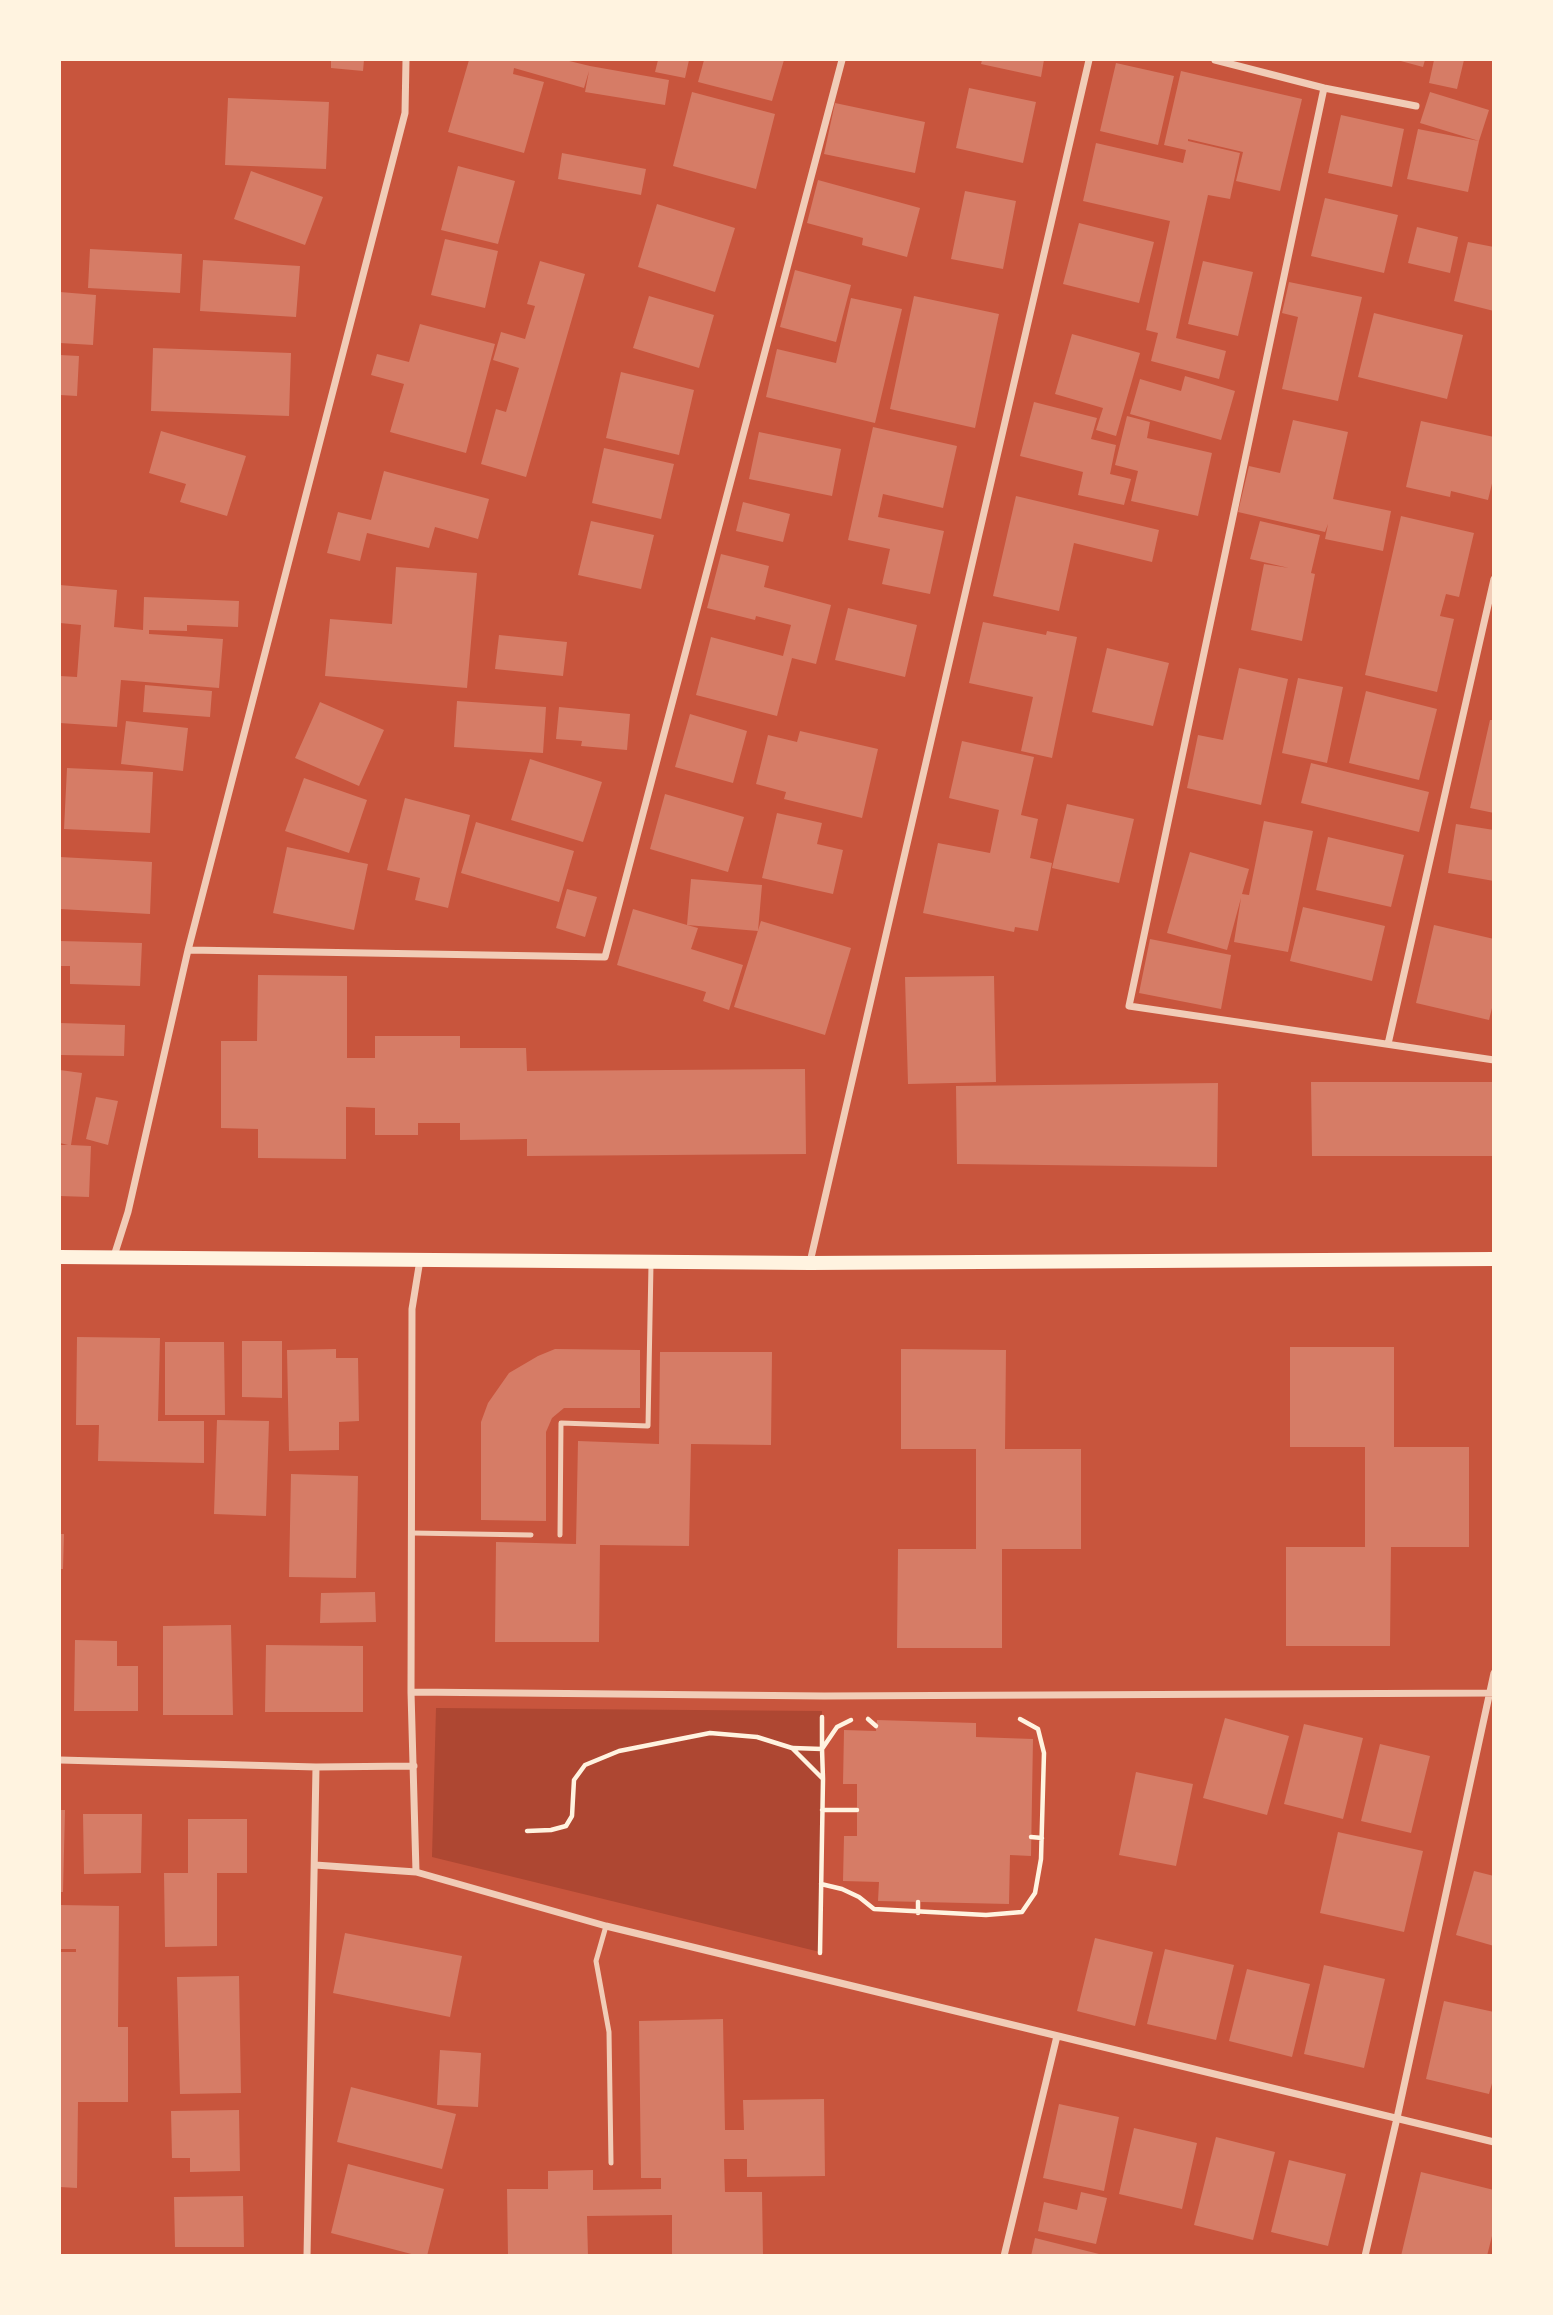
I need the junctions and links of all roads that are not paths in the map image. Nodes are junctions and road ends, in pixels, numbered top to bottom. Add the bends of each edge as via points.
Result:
1 (406, 60) edge
2 (842, 60) edge
3 (1089, 60) edge
4 (1215, 60) edge
5 (1324, 88) junction
6 (1416, 106) dead end
7 (1493, 579) edge
8 (188, 950) junction
9 (1388, 1044) junction
10 (1493, 1060) edge
11 (114, 1256) junction
12 (60, 1257) edge
13 (1493, 1259) edge
14 (420, 1260) junction
15 (652, 1261) junction
16 (810, 1263) junction
17 (412, 1533) junction
18 (531, 1535) dead end
19 (559, 1535) dead end
20 (1493, 1673) edge
21 (411, 1692) junction
22 (1491, 1693) edge
23 (60, 1760) edge
24 (414, 1766) junction
25 (316, 1767) junction
26 (315, 1865) junction
27 (416, 1872) junction
28 (606, 1926) junction
29 (1057, 2036) junction
30 (1397, 2118) junction
31 (1493, 2142) edge
32 (611, 2162) dead end
33 (307, 2256) edge
34 (1004, 2256) edge
35 (1365, 2256) edge

1 - 8 street via 405,113
2 - 8 street via 606,957
3 - 16 street
4 - 5 street
5 - 6 street
5 - 9 street via 1129,1006
7 - 9 street
8 - 11 street
9 - 10 street
11 - 12 main road
11 - 14 main road
13 - 16 main road
14 - 15 main road
14 - 17 street via 412,1309
15 - 16 main road
15 - 19 lane via 648,1426 561,1423
17 - 18 lane
17 - 21 street
20 - 22 street
21 - 22 street via 824,1696
21 - 24 street
22 - 30 street
23 - 25 street
24 - 25 street
24 - 27 street
25 - 26 street
26 - 27 street
26 - 33 street
27 - 28 street
28 - 29 street
28 - 32 lane via 596,1961 609,2032
29 - 30 street
29 - 34 street
30 - 31 street
30 - 35 street

